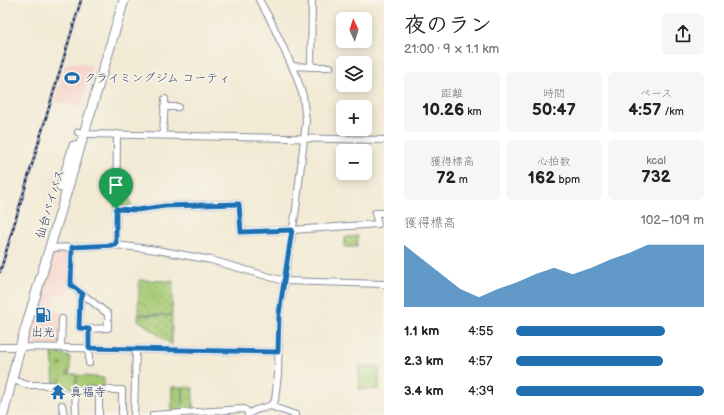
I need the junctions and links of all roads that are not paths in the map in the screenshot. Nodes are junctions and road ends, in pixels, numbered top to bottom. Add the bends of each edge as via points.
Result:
1 (118, 0) edge
2 (124, 0) edge
3 (259, 0) edge
4 (312, 0) edge
5 (292, 66) junction
6 (311, 67) junction
7 (330, 67) dead end
8 (165, 99) dead end
9 (164, 107) junction
10 (178, 107) dead end
11 (81, 133) junction
12 (117, 134) junction
13 (163, 134) junction
14 (305, 138) junction
15 (384, 140) edge
16 (116, 209) junction
17 (384, 213) edge
18 (292, 230) junction
19 (116, 245) junction
20 (72, 247) junction
21 (50, 248) junction
22 (284, 281) junction
23 (384, 284) edge
24 (83, 294) junction
25 (62, 319) dead end
26 (89, 329) junction
27 (0, 346) edge
28 (17, 347) junction
29 (61, 347) junction
30 (89, 348) junction
31 (136, 349) junction
32 (278, 352) junction
33 (89, 363) dead end
34 (11, 379) junction
35 (52, 385) dead end
36 (99, 390) junction
37 (0, 400) edge
38 (62, 405) dead end
39 (270, 406) junction
40 (249, 414) edge
41 (3, 415) edge
42 (64, 415) edge
43 (76, 415) edge
44 (99, 415) edge
45 (122, 415) edge
46 (134, 415) edge
47 (153, 415) edge
48 (296, 415) edge

1 - 11 highway, 仙台バイパス
2 - 11 highway, 仙台バイパス
3 - 5 street
4 - 6 street
5 - 6 street
5 - 14 street via 304,96
6 - 7 street
8 - 9 street
9 - 10 street
9 - 13 street
11 - 12 street
11 - 21 highway, 仙台バイパス
11 - 28 highway, 仙台バイパス
12 - 13 street
12 - 16 street
13 - 14 street
14 - 15 street
14 - 18 street
16 - 18 street via 239,204 241,232
16 - 19 street
17 - 18 street via 376,213 378,224
18 - 22 street
19 - 20 street
19 - 22 street via 211,260
20 - 21 street
20 - 24 street via 71,285
21 - 28 highway, 仙台バイパス
22 - 23 street
22 - 32 street via 279,314
24 - 26 street via 80,299 79,328
24 - 26 street via 108,314 108,328
25 - 29 street
26 - 30 street
27 - 28 street
28 - 29 street
28 - 34 highway, 仙台バイパス
28 - 37 highway, 仙台バイパス
29 - 30 street
30 - 31 street
30 - 33 street
31 - 32 street
31 - 46 street
32 - 39 street via 275,400
34 - 35 street via 27,385
34 - 41 highway, 仙台バイパス
36 - 43 street via 75,390
36 - 44 street
36 - 45 street via 122,390
38 - 42 street
39 - 40 street via 253,410
39 - 48 street
40 - 47 street via 244,409

